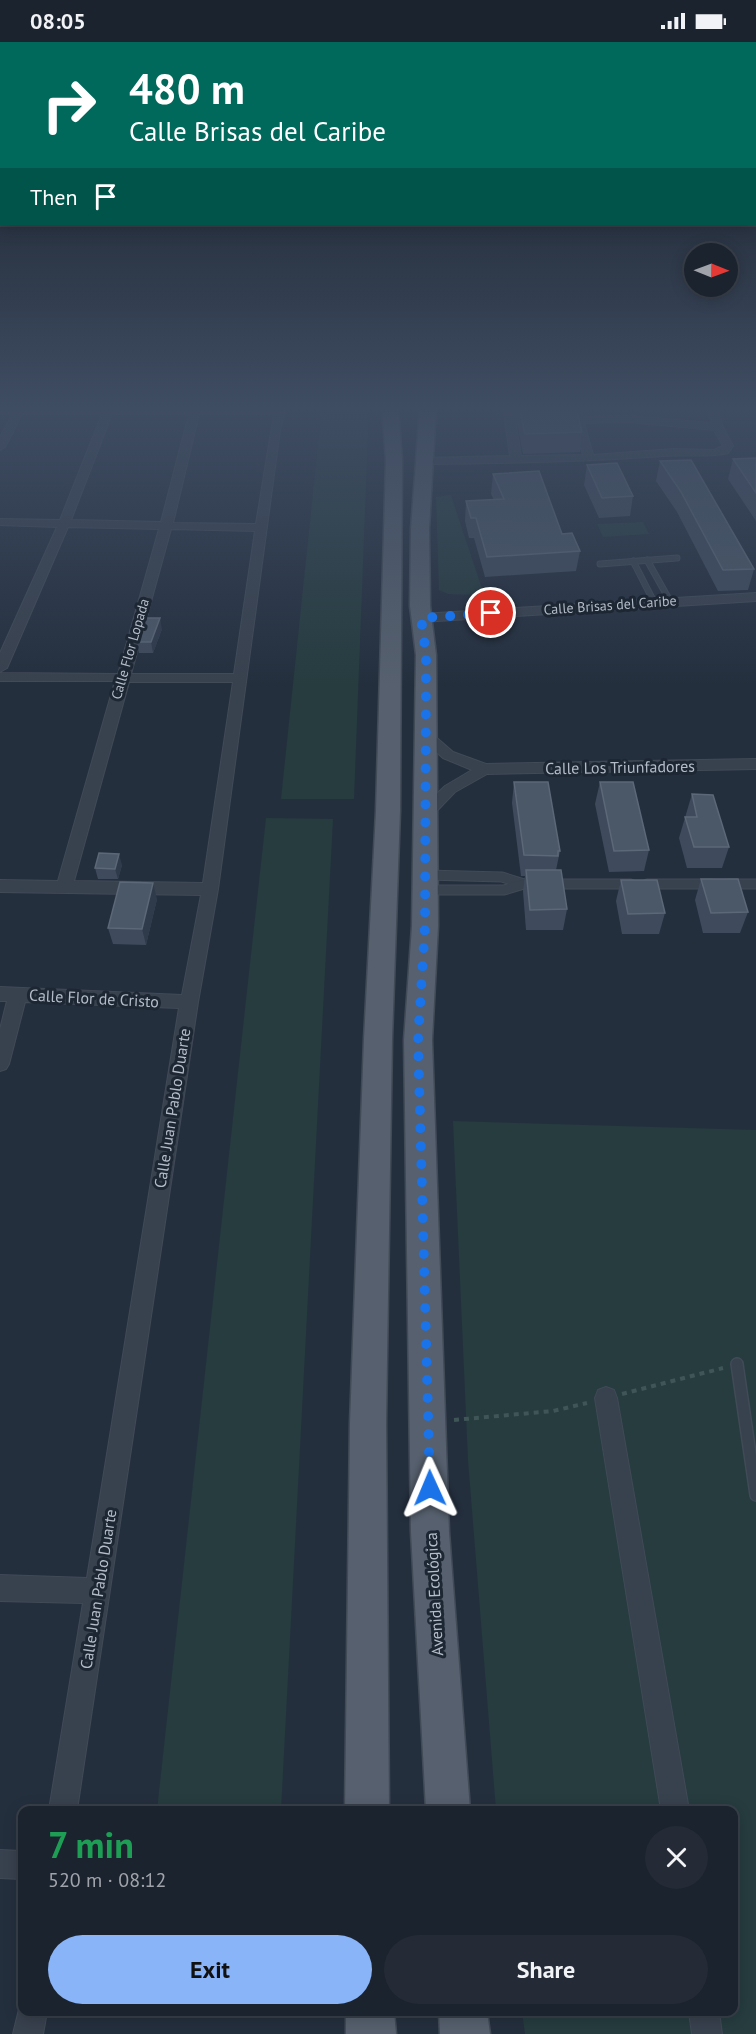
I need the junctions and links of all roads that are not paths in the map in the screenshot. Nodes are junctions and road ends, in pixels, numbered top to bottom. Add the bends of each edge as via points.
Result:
1 (73, 500) edge
2 (173, 500) edge
3 (265, 500) edge
4 (394, 500) edge
5 (421, 500) edge
6 (0, 522) edge
7 (64, 523) junction
8 (166, 526) junction
9 (261, 528) junction
10 (677, 558) dead end
11 (647, 560) junction
12 (633, 561) junction
13 (600, 564) dead end
14 (667, 596) junction
15 (652, 597) junction
16 (756, 597) edge
17 (421, 612) junction
18 (0, 668) edge
19 (0, 677) edge
20 (122, 677) junction
21 (240, 678) junction
22 (425, 735) junction
23 (756, 764) edge
24 (484, 769) junction
25 (425, 814) junction
26 (425, 883) junction
27 (524, 884) junction
28 (756, 884) edge
29 (0, 886) edge
30 (64, 887) junction
31 (210, 889) junction
32 (9, 994) edge
33 (189, 1002) junction
34 (0, 1064) edge
35 (737, 1364) dead end
36 (606, 1398) dead end
37 (756, 1495) edge
38 (0, 1588) edge
39 (98, 1591) junction
40 (64, 1806) edge
41 (367, 1806) edge
42 (448, 1806) edge
43 (674, 1806) edge
44 (0, 1864) edge
45 (18, 1865) edge
46 (31, 2016) edge
47 (370, 2016) edge
48 (463, 2016) edge
49 (705, 2016) edge
50 (28, 2034) edge
51 (370, 2034) edge
52 (465, 2034) edge
53 (707, 2034) edge

1 - 7 street
2 - 8 street, Calle Flor Lopada
3 - 9 street, Calle Juan Pablo Duarte
4 - 41 main road via 368,1423
5 - 17 main road, Avenida Ecológica
6 - 7 street
7 - 8 street
7 - 18 street
8 - 9 street
8 - 20 street, Calle Flor Lopada
9 - 21 street, Calle Juan Pablo Duarte
10 - 11 lane
11 - 12 lane
11 - 14 lane
12 - 13 lane
12 - 15 lane
14 - 15 street, Calle Brisas del Caribe
14 - 16 street, Calle Brisas del Caribe via 691,600
15 - 17 street, Calle Brisas del Caribe
17 - 22 main road, Avenida Ecológica via 426,654
19 - 20 street
20 - 21 street
20 - 30 street, Calle Flor Lopada
21 - 31 street, Calle Juan Pablo Duarte
22 - 24 street, Calle Los Triunfadores via 448,755
22 - 25 main road, Avenida Ecológica
23 - 24 street, Calle Los Triunfadores
24 - 25 street, Calle Los Triunfadores via 450,789
25 - 26 main road, Avenida Ecológica
26 - 27 lane via 502,878
26 - 27 lane via 504,890
26 - 42 main road, Avenida Ecológica via 418,1040 430,1532
27 - 28 lane
29 - 30 street
30 - 31 street
31 - 33 street, Calle Juan Pablo Duarte
32 - 33 street, Calle Flor de Cristo
32 - 34 street
33 - 39 street, Calle Juan Pablo Duarte
35 - 37 lane
36 - 43 street
38 - 39 street
39 - 40 street, Calle Juan Pablo Duarte
44 - 45 street
46 - 50 street
47 - 51 main road
48 - 52 main road
49 - 53 street

